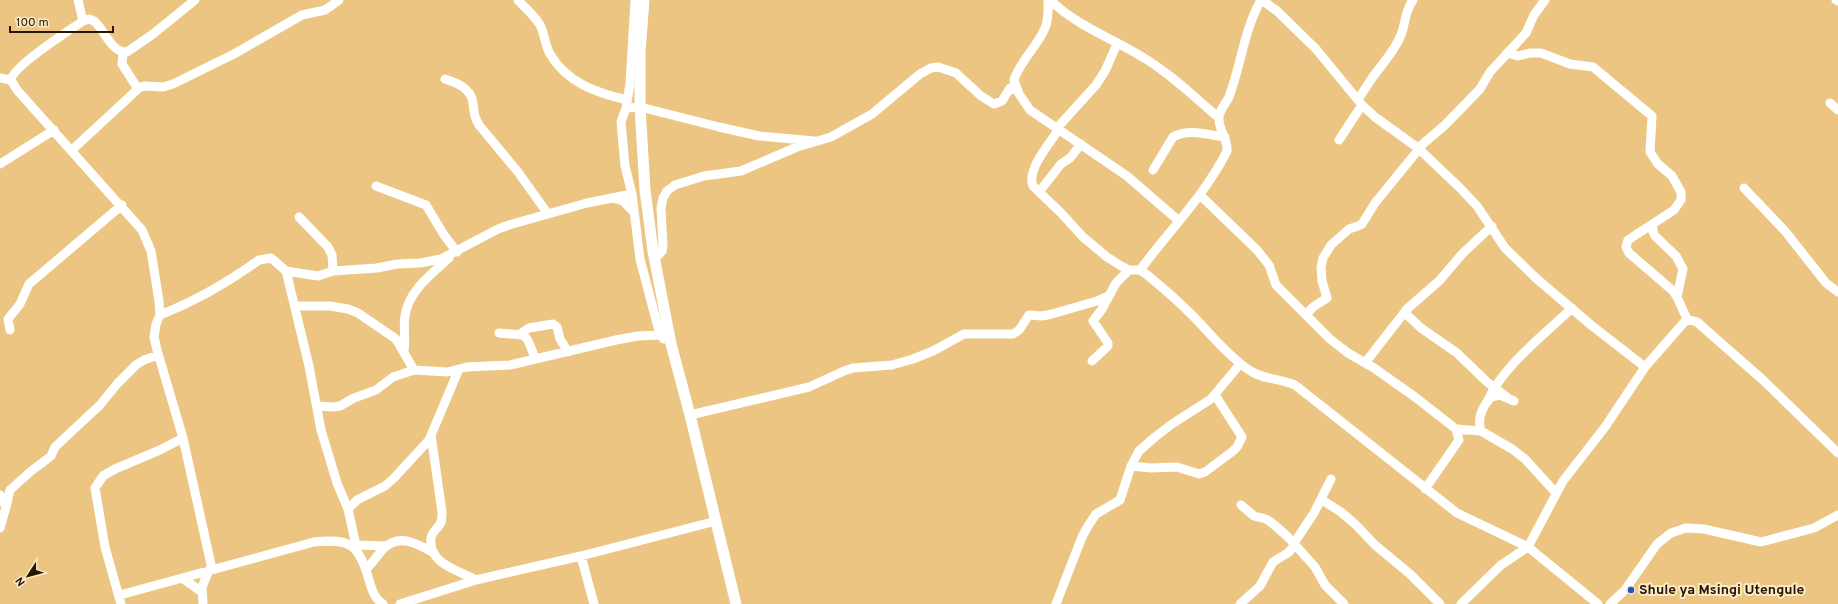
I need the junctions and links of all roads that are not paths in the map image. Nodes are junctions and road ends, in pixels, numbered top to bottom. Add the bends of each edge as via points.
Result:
1 (78, 0) edge
2 (339, 0) edge
3 (518, 0) edge
4 (635, 0) edge
5 (644, 0) edge
6 (1049, 0) edge
7 (1262, 0) edge
8 (1413, 0) edge
9 (1546, 0) edge
10 (191, 1) edge
11 (83, 21) junction
12 (1117, 44) junction
13 (123, 52) junction
14 (1507, 53) junction
15 (0, 78) edge
16 (445, 79) dead end
17 (11, 80) junction
18 (138, 89) junction
19 (1017, 90) junction
20 (1360, 102) junction
21 (1830, 103) dead end
22 (627, 104) junction
23 (640, 107) junction
24 (1838, 110) edge
25 (1218, 117) junction
26 (1058, 129) junction
27 (54, 130) junction
28 (1225, 137) junction
29 (1339, 140) dead end
30 (818, 141) junction
31 (1081, 144) junction
32 (1418, 149) junction
33 (72, 150) junction
34 (0, 164) edge
35 (1153, 170) dead end
36 (376, 186) dead end
37 (1744, 188) dead end
38 (1039, 192) junction
39 (632, 194) junction
40 (1200, 195) junction
41 (613, 198) junction
42 (122, 205) junction
43 (634, 212) junction
44 (548, 214) junction
45 (299, 217) dead end
46 (1179, 221) junction
47 (1653, 224) junction
48 (1492, 226) junction
49 (456, 252) junction
50 (655, 259) junction
51 (1129, 270) junction
52 (1140, 270) junction
53 (286, 271) junction
54 (333, 271) junction
55 (1838, 292) edge
56 (1108, 296) junction
57 (1677, 297) junction
58 (295, 306) junction
59 (1572, 308) junction
60 (1405, 313) junction
61 (1306, 314) junction
62 (160, 315) junction
63 (1686, 319) junction
64 (10, 330) dead end
65 (499, 333) dead end
66 (520, 334) junction
67 (660, 335) junction
68 (671, 344) junction
69 (404, 351) junction
70 (568, 352) junction
71 (158, 355) junction
72 (536, 359) junction
73 (1092, 361) dead end
74 (1365, 363) junction
75 (1240, 364) junction
76 (1645, 367) junction
77 (459, 369) junction
78 (414, 370) junction
79 (1495, 388) junction
80 (1215, 395) junction
81 (1488, 400) junction
82 (317, 406) junction
83 (690, 415) junction
84 (1456, 429) junction
85 (1481, 431) junction
86 (431, 435) junction
87 (183, 438) junction
88 (1838, 453) edge
89 (1131, 466) junction
90 (1332, 479) dead end
91 (1425, 488) junction
92 (1556, 493) junction
93 (0, 494) edge
94 (1322, 500) junction
95 (1241, 505) dead end
96 (6, 507) junction
97 (348, 509) junction
98 (1838, 515) edge
99 (716, 521) junction
100 (0, 528) edge
101 (1294, 544) junction
102 (386, 546) junction
103 (356, 547) junction
104 (1528, 548) junction
105 (434, 553) junction
106 (581, 556) junction
107 (210, 570) junction
108 (366, 570) junction
109 (182, 578) junction
110 (476, 580) junction
111 (202, 592) junction
112 (120, 600) edge
113 (203, 604) edge
114 (382, 604) edge
115 (400, 604) edge
116 (594, 604) edge
117 (736, 604) edge
118 (1056, 604) edge
119 (1240, 604) edge
120 (1344, 604) edge
121 (1440, 604) edge
122 (1461, 604) edge
123 (1598, 604) edge
124 (1610, 604) edge

1 - 11 street
2 - 18 street via 325,10 302,14 234,54 173,84 162,88 145,86
3 - 22 street via 540,26 550,55 568,76 596,92
4 - 22 street
5 - 23 main road via 640,52
6 - 12 street via 1081,24
6 - 19 street via 1045,28 1015,76 1014,84
7 - 20 street via 1277,10 1316,49
7 - 25 street via 1247,33 1232,89
8 - 20 street via 1394,49
9 - 14 street via 1534,15 1526,33
10 - 13 street via 137,46
11 - 13 street via 94,21 113,46
11 - 17 street via 26,63 14,73
12 - 25 street via 1144,57 1167,73
12 - 26 street via 1105,72 1096,85
13 - 18 street via 122,64
14 - 32 street via 1486,77 1480,89
14 - 47 street via 1518,56 1541,53 1570,64 1593,67 1650,113 1653,122 1650,152 1658,164 1672,176 1682,196 1674,210
15 - 17 street
16 - 44 street via 466,89 472,99 474,116 479,124
17 - 27 street
18 - 33 street
19 - 26 street via 1030,110
19 - 30 street via 1010,88 1002,101 994,104 981,96 956,73 938,67 931,68 892,96 880,109 831,137
20 - 29 street
20 - 32 street via 1375,117
21 - 24 street
22 - 23 street
22 - 39 street via 621,122 624,166
23 - 30 street via 760,136
23 - 50 main road via 645,190
25 - 28 street
26 - 31 street
26 - 38 street via 1034,167 1031,182
27 - 33 street
27 - 34 street
28 - 35 street via 1193,132 1178,134 1173,137
28 - 40 street via 1227,151
30 - 50 street via 745,170 704,176 675,185 663,198 663,246
31 - 38 street
31 - 46 street via 1127,176
32 - 48 street via 1460,188
32 - 61 street via 1374,203 1362,224 1349,229 1331,245 1322,258 1322,281 1327,298
33 - 42 street
36 - 49 street via 426,205
37 - 55 street via 1785,232 1826,283
38 - 51 street via 1083,237 1107,257
39 - 41 street
39 - 43 street
40 - 46 street
40 - 61 street via 1257,250 1269,265 1276,285
41 - 43 street via 623,201
41 - 44 street
42 - 62 street via 148,242 157,284
42 - 64 street via 30,284 20,304 8,319
43 - 67 street via 645,284
44 - 49 street via 498,229
45 - 54 street via 328,247 332,255
46 - 52 street
47 - 57 street via 1655,236 1676,256 1683,269
47 - 57 street via 1628,240 1626,247 1629,253
48 - 59 street via 1509,252
48 - 60 street
49 - 54 street via 430,261
49 - 69 street via 418,288 408,305 404,320
50 - 68 main road
51 - 52 street
51 - 56 street
52 - 75 street via 1157,282
53 - 54 street via 318,276
53 - 58 street
53 - 62 street via 271,258 259,260 219,288 187,305
56 - 73 street via 1093,321 1108,341 1108,346
56 - 83 street via 1052,314 1029,315 1019,330 1013,334 964,334 913,359 892,365 853,368 809,387
57 - 63 street
58 - 69 street via 330,306 358,313 396,339
58 - 82 street
59 - 76 street
59 - 79 street via 1512,366
60 - 74 street
60 - 79 street via 1421,328 1457,353
61 - 74 street via 1330,339
62 - 71 street via 154,338
63 - 76 street
63 - 88 street via 1703,327 1764,381
65 - 66 street
66 - 70 street via 530,328 553,324 557,327 560,340
66 - 72 street via 527,338
67 - 68 street
67 - 70 street via 630,337
68 - 83 main road
69 - 78 street via 407,361
70 - 72 street
71 - 87 street
71 - 96 street via 136,365 100,405 55,447 51,456 10,490
72 - 77 street via 510,365
74 - 84 street
75 - 80 street
75 - 91 street via 1255,374 1295,385
76 - 92 street
77 - 78 street via 448,372
77 - 86 street
78 - 82 street via 393,377 376,390 340,406
79 - 81 street
79 - 81 street via 1511,399 1495,396
80 - 89 street via 1155,437 1139,451
80 - 89 street via 1242,437 1237,447 1199,474 1177,467
81 - 85 street via 1479,421
82 - 97 street via 330,460
83 - 99 main road
84 - 85 street
84 - 91 street via 1459,440
85 - 92 street via 1524,459
86 - 97 street via 394,478 385,486 357,500
86 - 105 street via 442,512 441,523 431,538
87 - 107 street
87 - 112 street via 115,469 103,476 95,488 105,547
89 - 118 street via 1120,500 1096,514 1082,536
90 - 94 street
91 - 104 street via 1457,513
92 - 104 street
93 - 96 street
94 - 101 street
94 - 121 street via 1356,525
95 - 101 street via 1254,516 1272,523
96 - 100 street
97 - 103 street
98 - 124 street via 1814,528 1761,542 1704,529 1686,528 1671,533 1657,544 1625,590
99 - 106 street
99 - 117 main road
101 - 119 street via 1289,552 1273,562 1260,586
101 - 120 street via 1315,567 1325,585
102 - 103 street
102 - 105 street via 397,541 409,540
102 - 108 street
103 - 107 street via 338,540 314,542
103 - 108 street
104 - 122 street via 1501,565
104 - 123 street
105 - 110 street via 448,567
106 - 110 street
106 - 116 street
107 - 109 street
107 - 111 street
108 - 114 street via 373,595
109 - 111 street
109 - 112 street
110 - 115 street
111 - 113 street

